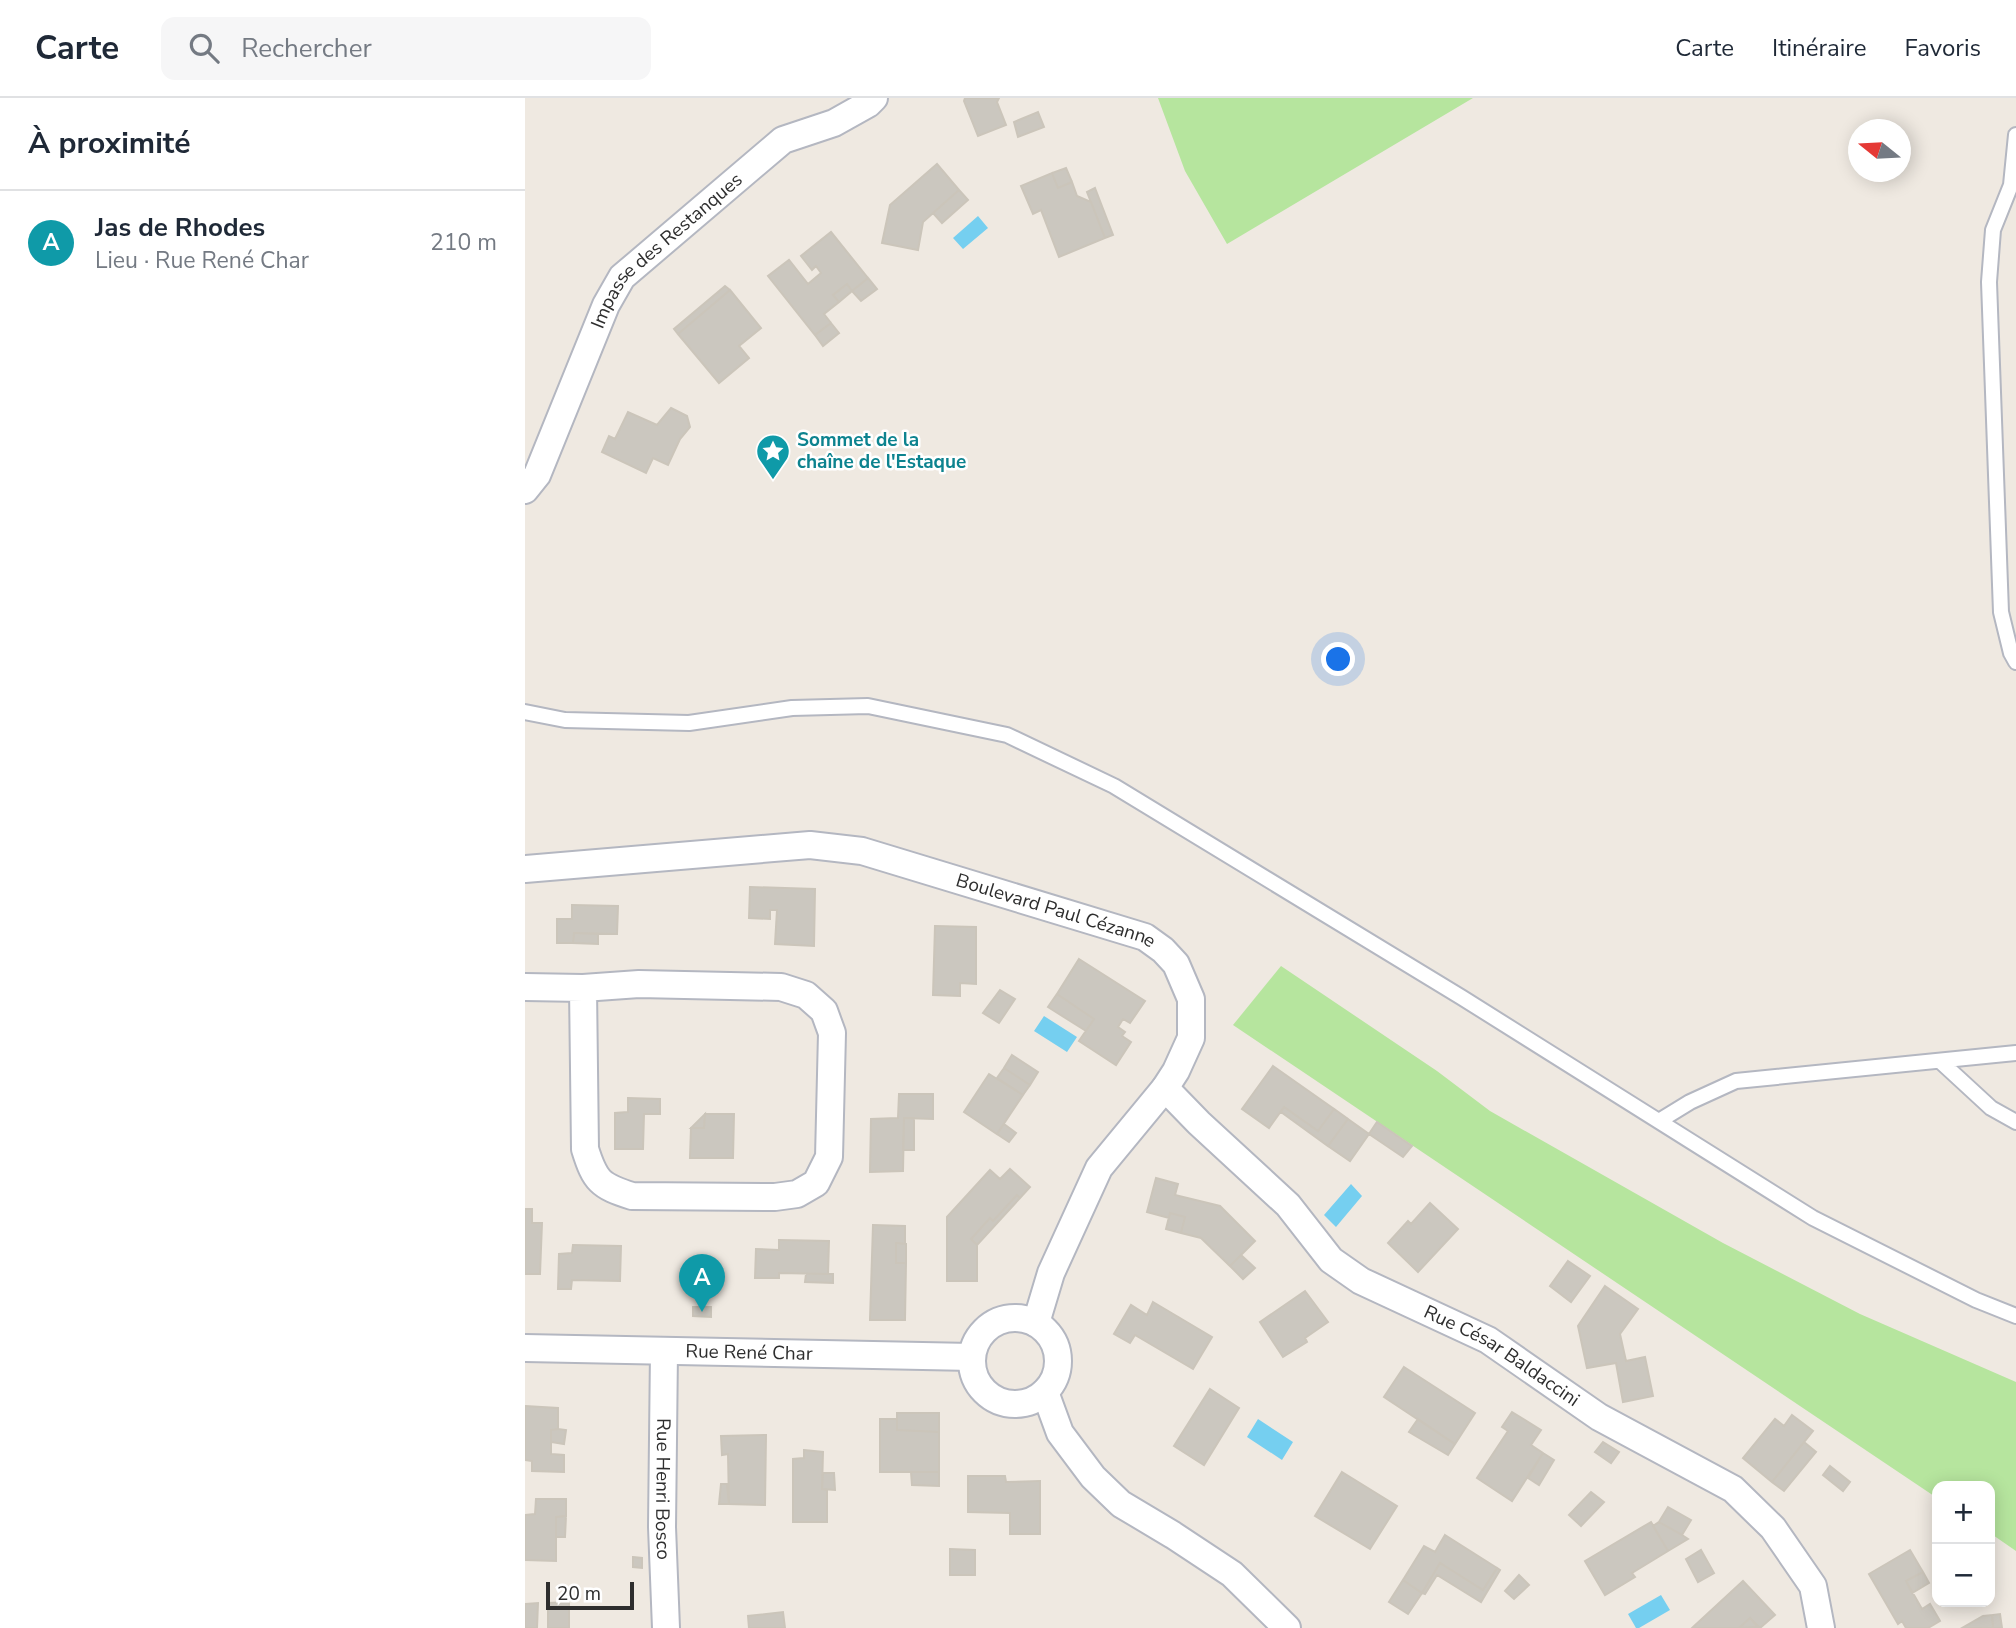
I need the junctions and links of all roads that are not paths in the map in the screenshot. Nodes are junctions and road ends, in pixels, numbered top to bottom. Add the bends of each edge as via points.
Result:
1 (874, 98) edge
2 (2016, 135) edge
3 (2013, 182) edge
4 (531, 482) edge
5 (2016, 662) edge
6 (525, 712) edge
7 (525, 869) edge
8 (525, 987) edge
9 (583, 988) junction
10 (2016, 1053) edge
11 (1940, 1061) junction
12 (1165, 1087) junction
13 (1659, 1121) junction
14 (2016, 1122) edge
15 (2016, 1316) edge
16 (1036, 1323) junction
17 (525, 1348) edge
18 (664, 1351) junction
19 (972, 1357) junction
20 (1045, 1392) junction
21 (666, 1628) edge
22 (1287, 1628) edge
23 (1821, 1628) edge

1 - 4 street, Impasse des Restanques via 834,122 783,140 622,276
2 - 3 lane
3 - 5 lane via 1993,230 1989,282 2001,611
6 - 13 lane via 565,720 688,723 792,708 869,706 1007,736 1114,786
7 - 12 street, Boulevard Paul Cézanne via 810,845 862,851 1145,937 1176,964 1191,999 1191,1038
8 - 9 street
9 - 9 street via 639,984 781,988 806,995 824,1012 832,1032 829,1157 816,1183 797,1194 775,1197 632,1196 610,1189 593,1173 585,1149
10 - 11 lane
11 - 13 lane via 1736,1081
11 - 14 lane via 1991,1108
12 - 16 street, Boulevard Paul Cézanne via 1099,1168 1051,1273
12 - 23 street, Rue César Baldaccini via 1288,1205 1331,1260 1361,1281 1488,1340 1599,1417 1733,1489 1773,1528 1813,1586
13 - 15 lane via 1813,1218
16 - 19 street via 1021,1318 1000,1320 976,1342
16 - 20 street via 1052,1339 1057,1356 1054,1379
17 - 18 street, Rue René Char
18 - 19 street, Rue René Char
18 - 21 street, Rue Henri Bosco
19 - 20 street via 978,1385 1001,1402 1017,1405
20 - 22 street via 1060,1433 1093,1477 1121,1504 1231,1574

